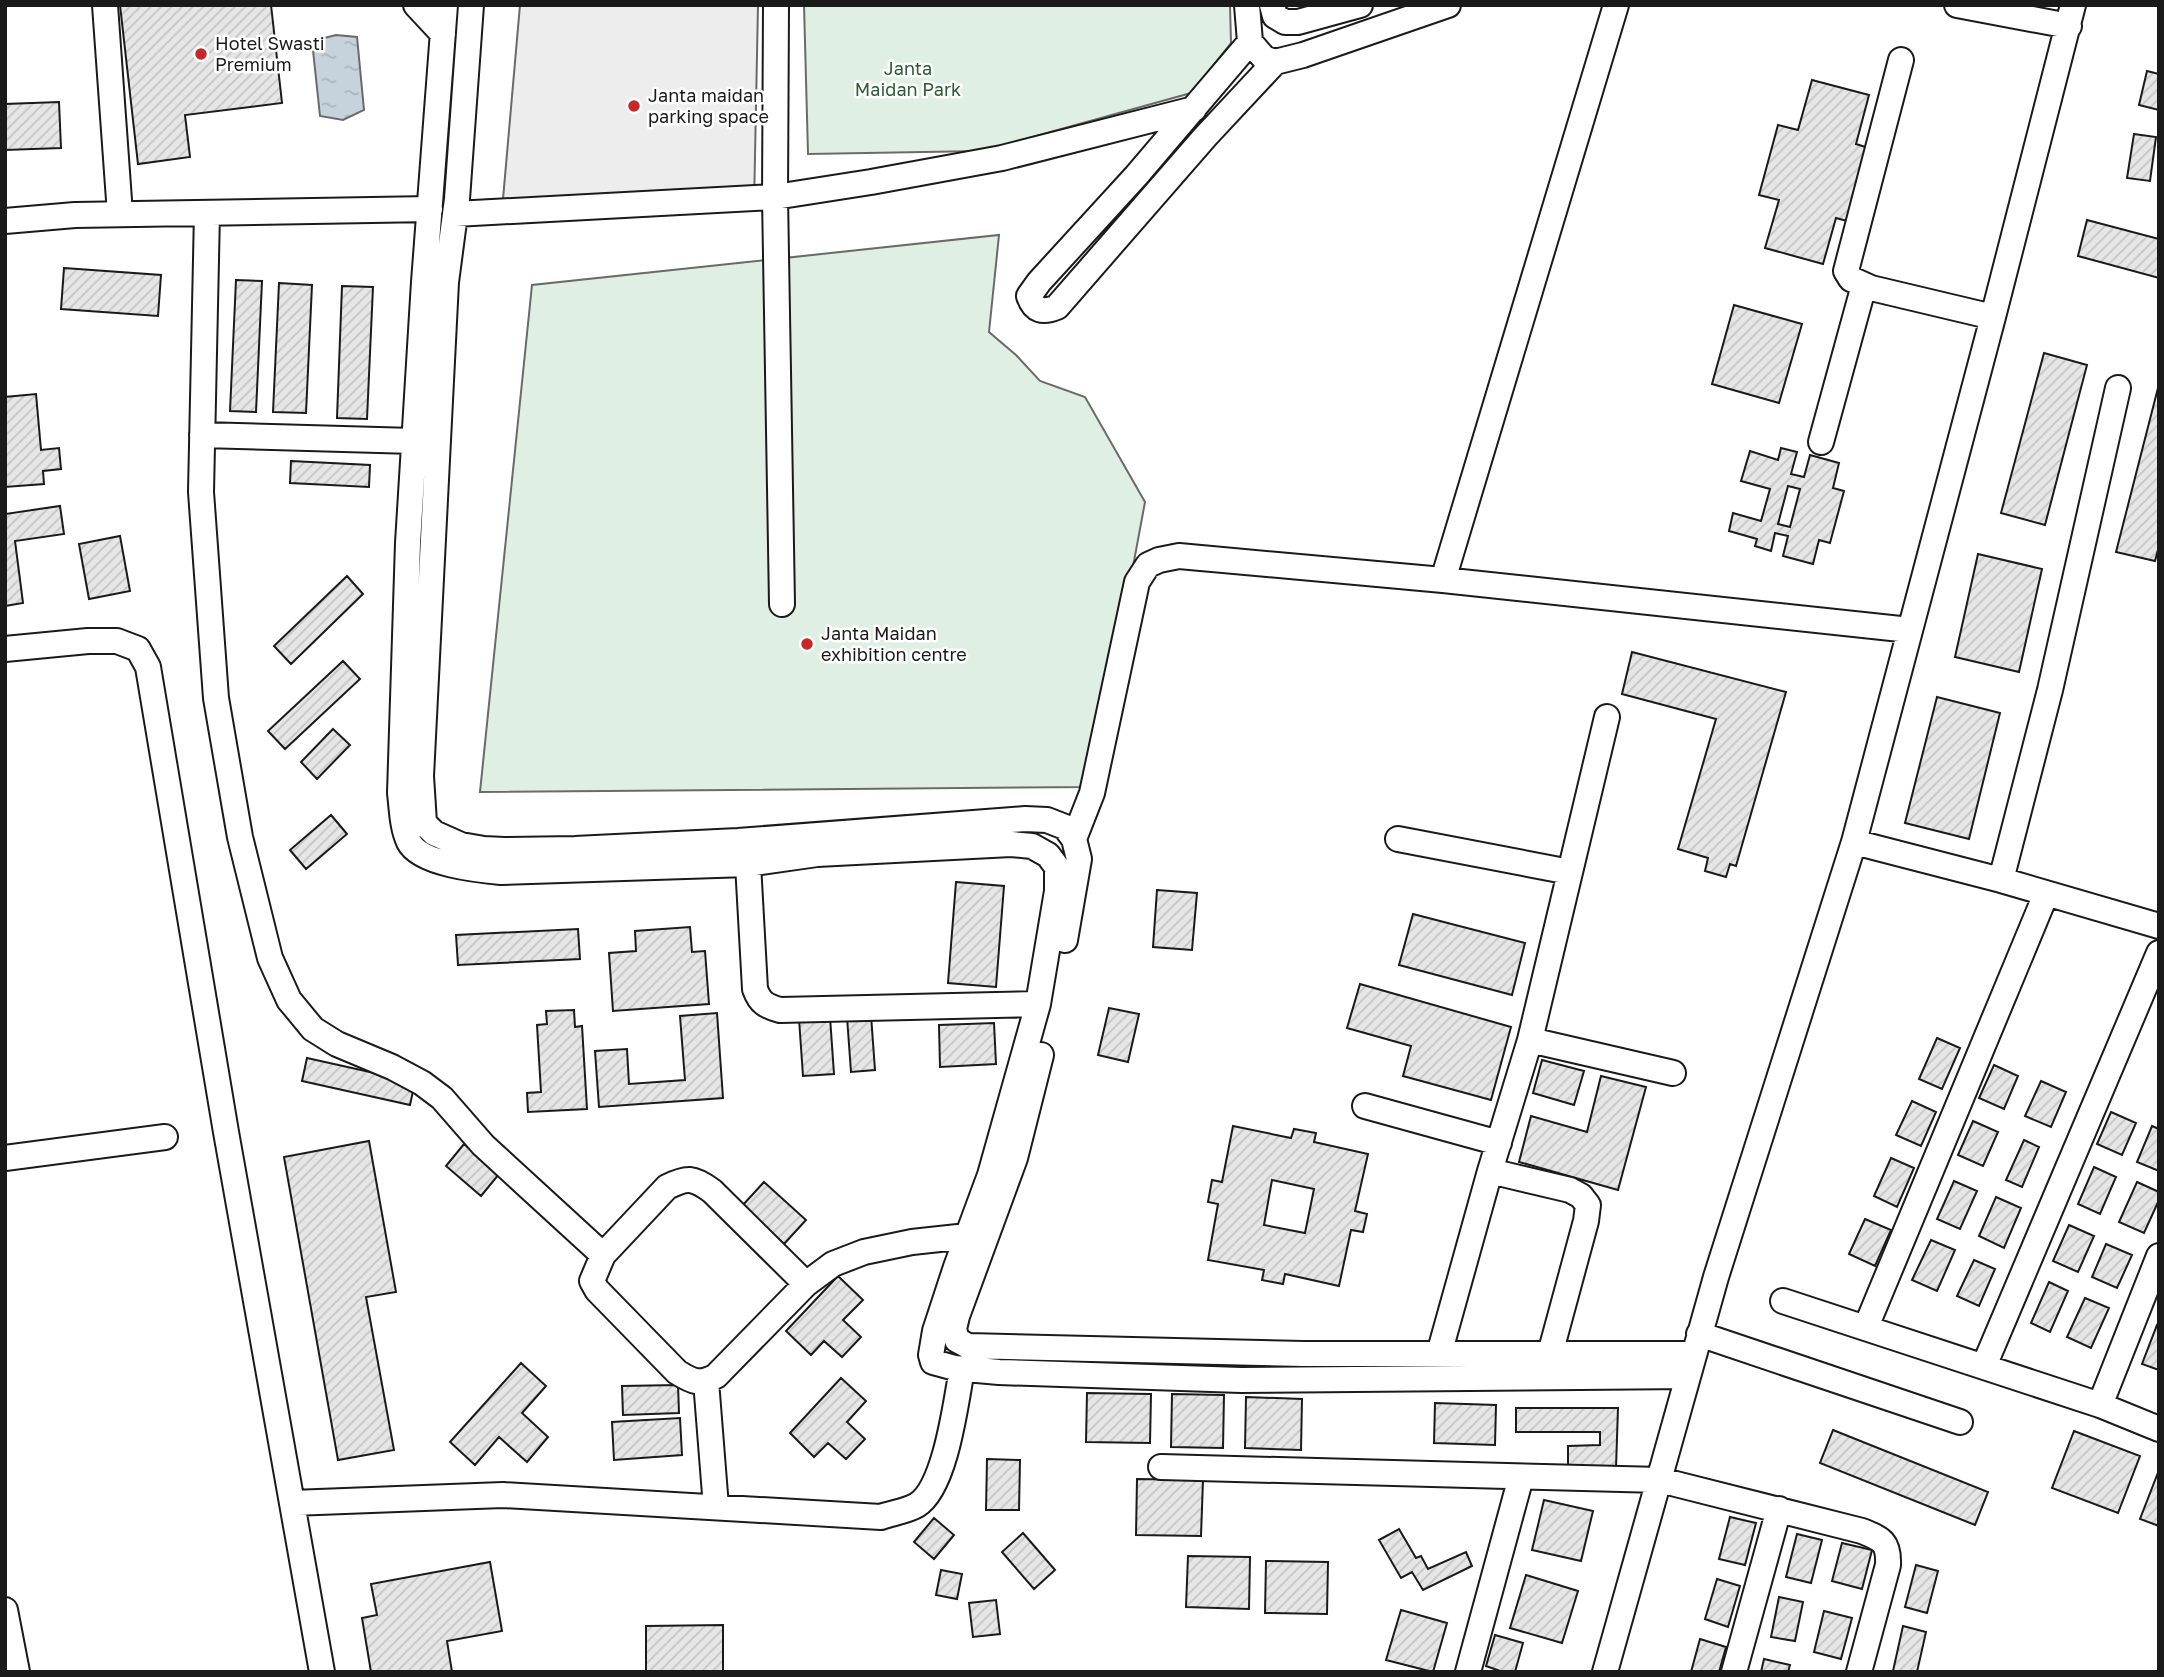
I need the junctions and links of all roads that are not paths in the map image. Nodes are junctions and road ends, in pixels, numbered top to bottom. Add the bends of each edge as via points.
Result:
1 (105, 5) edge
2 (416, 5) edge
3 (445, 5) edge
4 (471, 5) edge
5 (776, 5) edge
6 (1247, 5) edge
7 (1272, 5) edge
8 (1360, 5) edge
9 (1448, 5) edge
10 (1616, 5) edge
11 (1957, 5) edge
12 (2071, 16) edge
13 (443, 34) junction
14 (1250, 42) junction
15 (1901, 60) dead end
16 (1275, 62) junction
17 (1194, 109) junction
18 (775, 197) junction
19 (430, 209) junction
20 (207, 213) junction
21 (120, 214) junction
22 (455, 214) junction
23 (5, 221) edge
24 (1864, 285) junction
25 (1993, 317) junction
26 (2119, 388) dead end
27 (202, 435) junction
28 (414, 441) junction
29 (1821, 442) dead end
30 (1443, 580) junction
31 (782, 604) dead end
32 (1910, 629) junction
33 (5, 649) edge
34 (1607, 717) dead end
35 (1074, 839) junction
36 (1398, 839) dead end
37 (1854, 842) junction
38 (748, 864) junction
39 (1570, 872) junction
40 (2001, 880) junction
41 (2046, 894) junction
42 (2159, 926) edge
43 (2159, 953) edge
44 (1038, 1004) junction
45 (1531, 1040) junction
46 (1673, 1073) dead end
47 (1365, 1106) dead end
48 (164, 1137) dead end
49 (1499, 1143) junction
50 (5, 1158) edge
51 (1490, 1171) junction
52 (968, 1236) junction
53 (603, 1255) junction
54 (2159, 1256) edge
55 (806, 1284) junction
56 (1783, 1301) dead end
57 (1867, 1327) junction
58 (1439, 1354) junction
59 (1550, 1354) junction
60 (1693, 1355) junction
61 (1984, 1366) junction
62 (962, 1369) junction
63 (706, 1381) junction
64 (2100, 1405) junction
65 (1960, 1422) dead end
66 (2159, 1429) edge
67 (1161, 1467) dead end
68 (1521, 1477) junction
69 (1660, 1480) junction
70 (292, 1503) junction
71 (716, 1507) junction
72 (1779, 1509) junction
73 (5, 1610) edge
74 (17, 1672) edge
75 (322, 1672) edge
76 (1468, 1672) edge
77 (1605, 1672) edge
78 (1734, 1672) edge
79 (1859, 1672) edge

1 - 21 street
2 - 13 street
3 - 13 street
4 - 22 street
5 - 18 street
6 - 14 street
7 - 8 street via 1275,16 1285,22
9 - 16 street
10 - 30 street
11 - 12 street
12 - 25 street
13 - 19 street
14 - 16 street via 1264,58
14 - 17 street
15 - 24 street via 1846,271
16 - 17 street via 1057,307 1038,310 1029,296 1039,282
17 - 18 street via 1002,158
18 - 22 street
18 - 31 street
19 - 20 street
19 - 28 street
20 - 21 street
20 - 27 street
21 - 23 street
22 - 35 street via 446,282 421,776 424,823 461,845 505,850 737,841 1026,819 1065,827
24 - 25 street
24 - 29 street
25 - 32 street
26 - 40 street via 2050,691
27 - 28 street
27 - 53 street via 201,492 216,698 240,837 270,958 289,1000 313,1029 422,1083 442,1098 483,1145
28 - 38 street via 400,793 410,845 428,857 463,868 501,872
30 - 32 street
30 - 35 street via 1179,556 1148,565 1137,582 1092,793
32 - 37 street
33 - 70 street via 117,641 138,649 148,667
34 - 39 street
35 - 58 street via 1079,859 1056,994 1015,1158 957,1316 957,1340 968,1346
36 - 39 street
37 - 40 street
37 - 60 street
38 - 44 street via 755,989 767,1006 780,1010
38 - 44 street via 817,854 1032,846 1057,867
39 - 45 street
40 - 41 street
41 - 42 street
41 - 57 street
43 - 61 street
44 - 52 street
45 - 46 street
45 - 49 street
47 - 49 street
48 - 50 street
49 - 51 street
51 - 58 street
51 - 59 street via 1570,1190 1588,1205
52 - 55 street via 864,1252 833,1264
52 - 62 street via 931,1355 939,1365
53 - 55 street via 667,1187 690,1179 712,1191
53 - 63 street via 592,1281 597,1290 677,1372 692,1381
54 - 64 street
55 - 63 street
56 - 57 street
57 - 61 street
58 - 59 street
59 - 60 street
60 - 62 street via 1241,1380
60 - 65 street
60 - 69 street
61 - 64 street
62 - 71 street via 944,1459 918,1504 881,1517
63 - 71 street
64 - 66 street
67 - 68 street
68 - 69 street
68 - 76 street
69 - 72 street
69 - 77 street
70 - 71 street via 503,1495
70 - 75 street
72 - 78 street
72 - 79 street via 1862,1531 1881,1539 1889,1550
73 - 74 street

